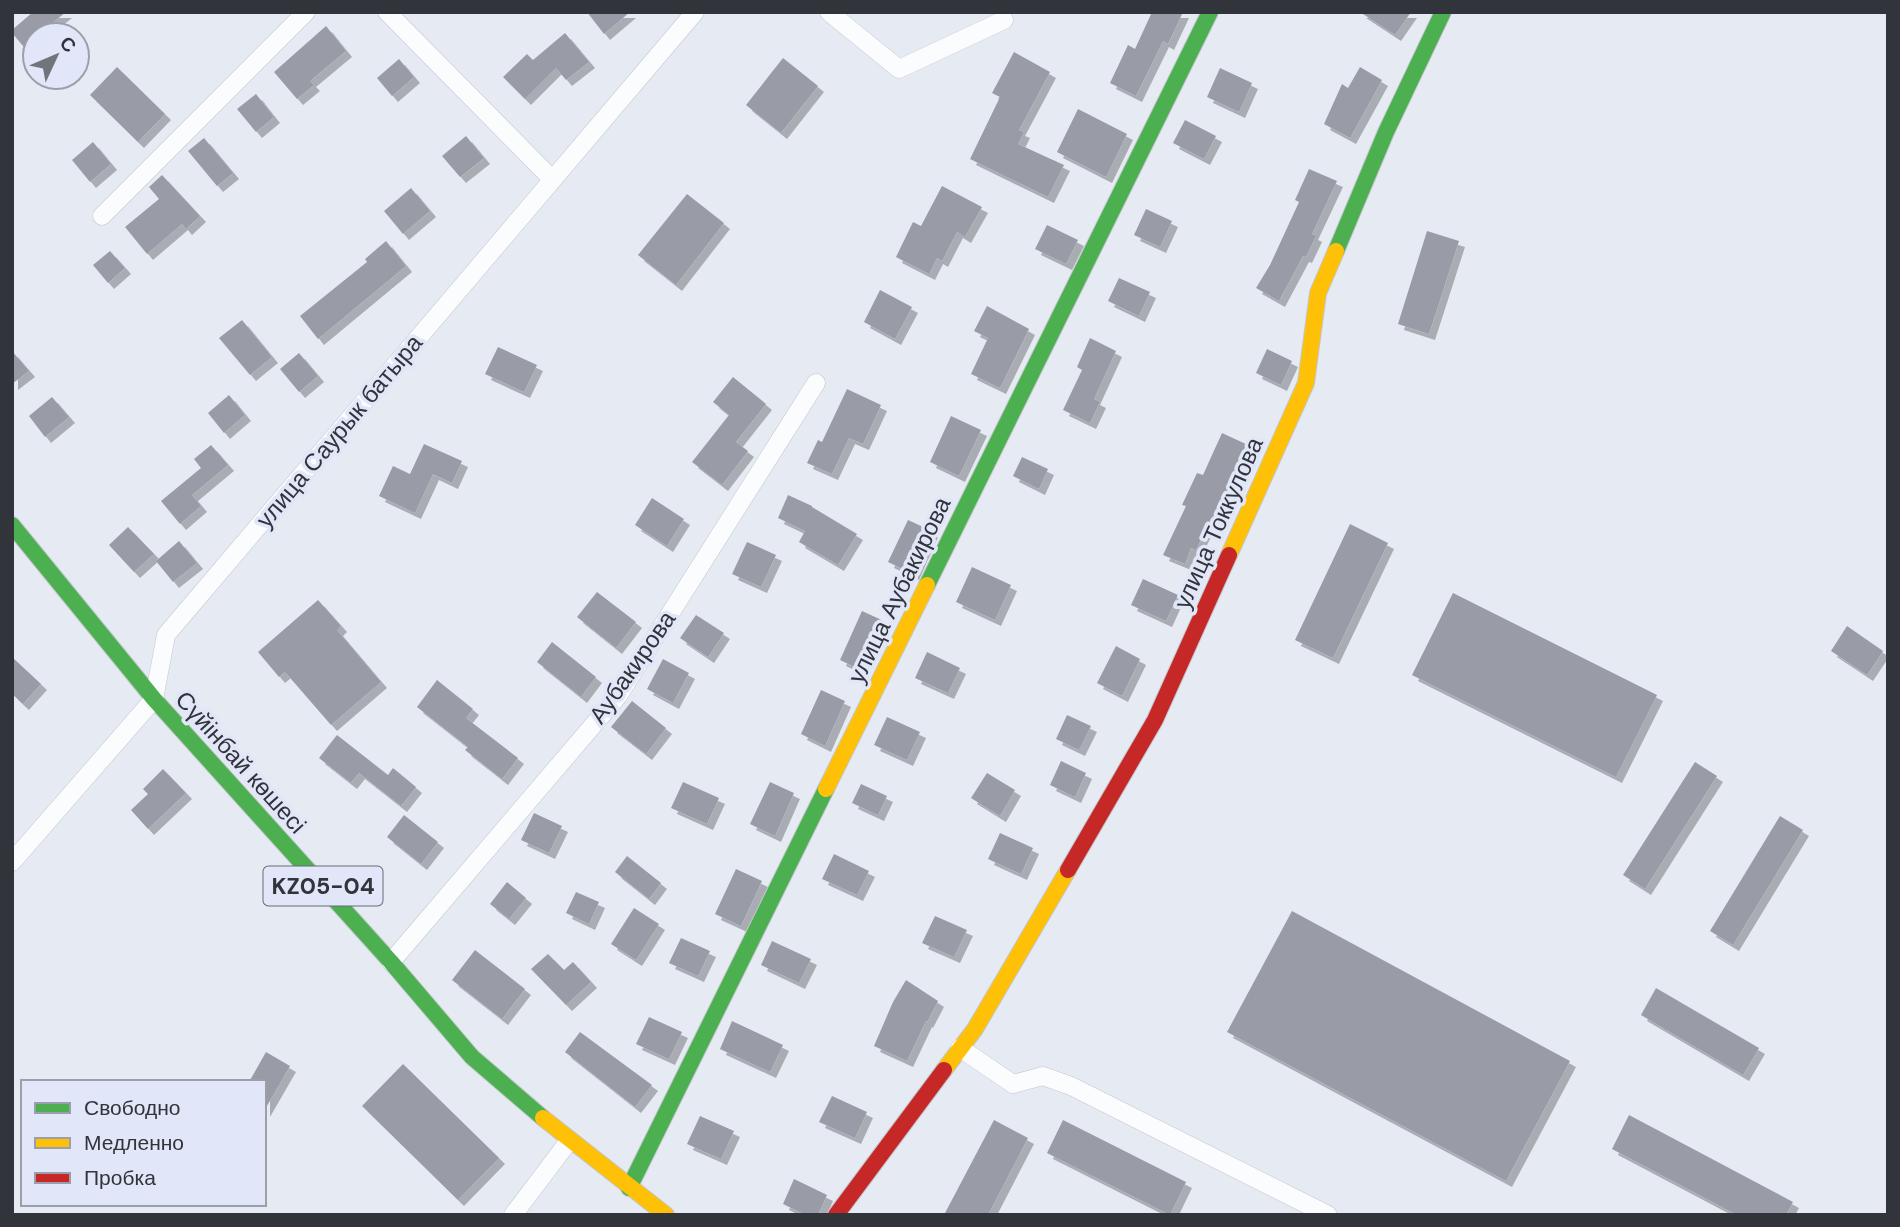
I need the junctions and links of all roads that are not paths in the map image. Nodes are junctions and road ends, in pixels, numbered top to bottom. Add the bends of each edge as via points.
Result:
1 (306, 12) edge
2 (387, 12) edge
3 (695, 12) edge
4 (830, 12) edge
5 (1210, 12) edge
6 (1443, 12) edge
7 (1004, 20) dead end
8 (552, 178) junction
9 (102, 216) dead end
10 (816, 383) dead end
11 (12, 525) edge
12 (154, 699) junction
13 (12, 862) edge
14 (391, 962) junction
15 (960, 1048) junction
16 (569, 1141) junction
17 (629, 1188) junction
18 (1306, 1210) edge
19 (513, 1215) edge
20 (666, 1215) edge
21 (836, 1215) edge
22 (1328, 1215) edge

1 - 9 street
2 - 8 street
3 - 8 street, улица Саурык батыра
4 - 7 street via 899,69
5 - 17 street, улица Аубакирова
6 - 15 street, улица Токкулова via 1318,293 1306,383 1156,720
8 - 12 street, улица Саурык батыра via 166,635
10 - 14 street, Аубакирова via 618,696
11 - 12 street, Сүйінбай көшесі / KZ05-04
12 - 13 street
12 - 14 street, Сүйінбай көшесі / KZ05-04
14 - 16 street, Сүйінбай көшесі / KZ05-04 via 472,1057
15 - 18 street via 1013,1084 1043,1076 1071,1086
15 - 21 street, улица Токкулова
16 - 17 street, Сүйінбай көшесі / KZ05-04
16 - 19 street
17 - 20 street, Сүйінбай көшесі / KZ05-04
18 - 22 street

